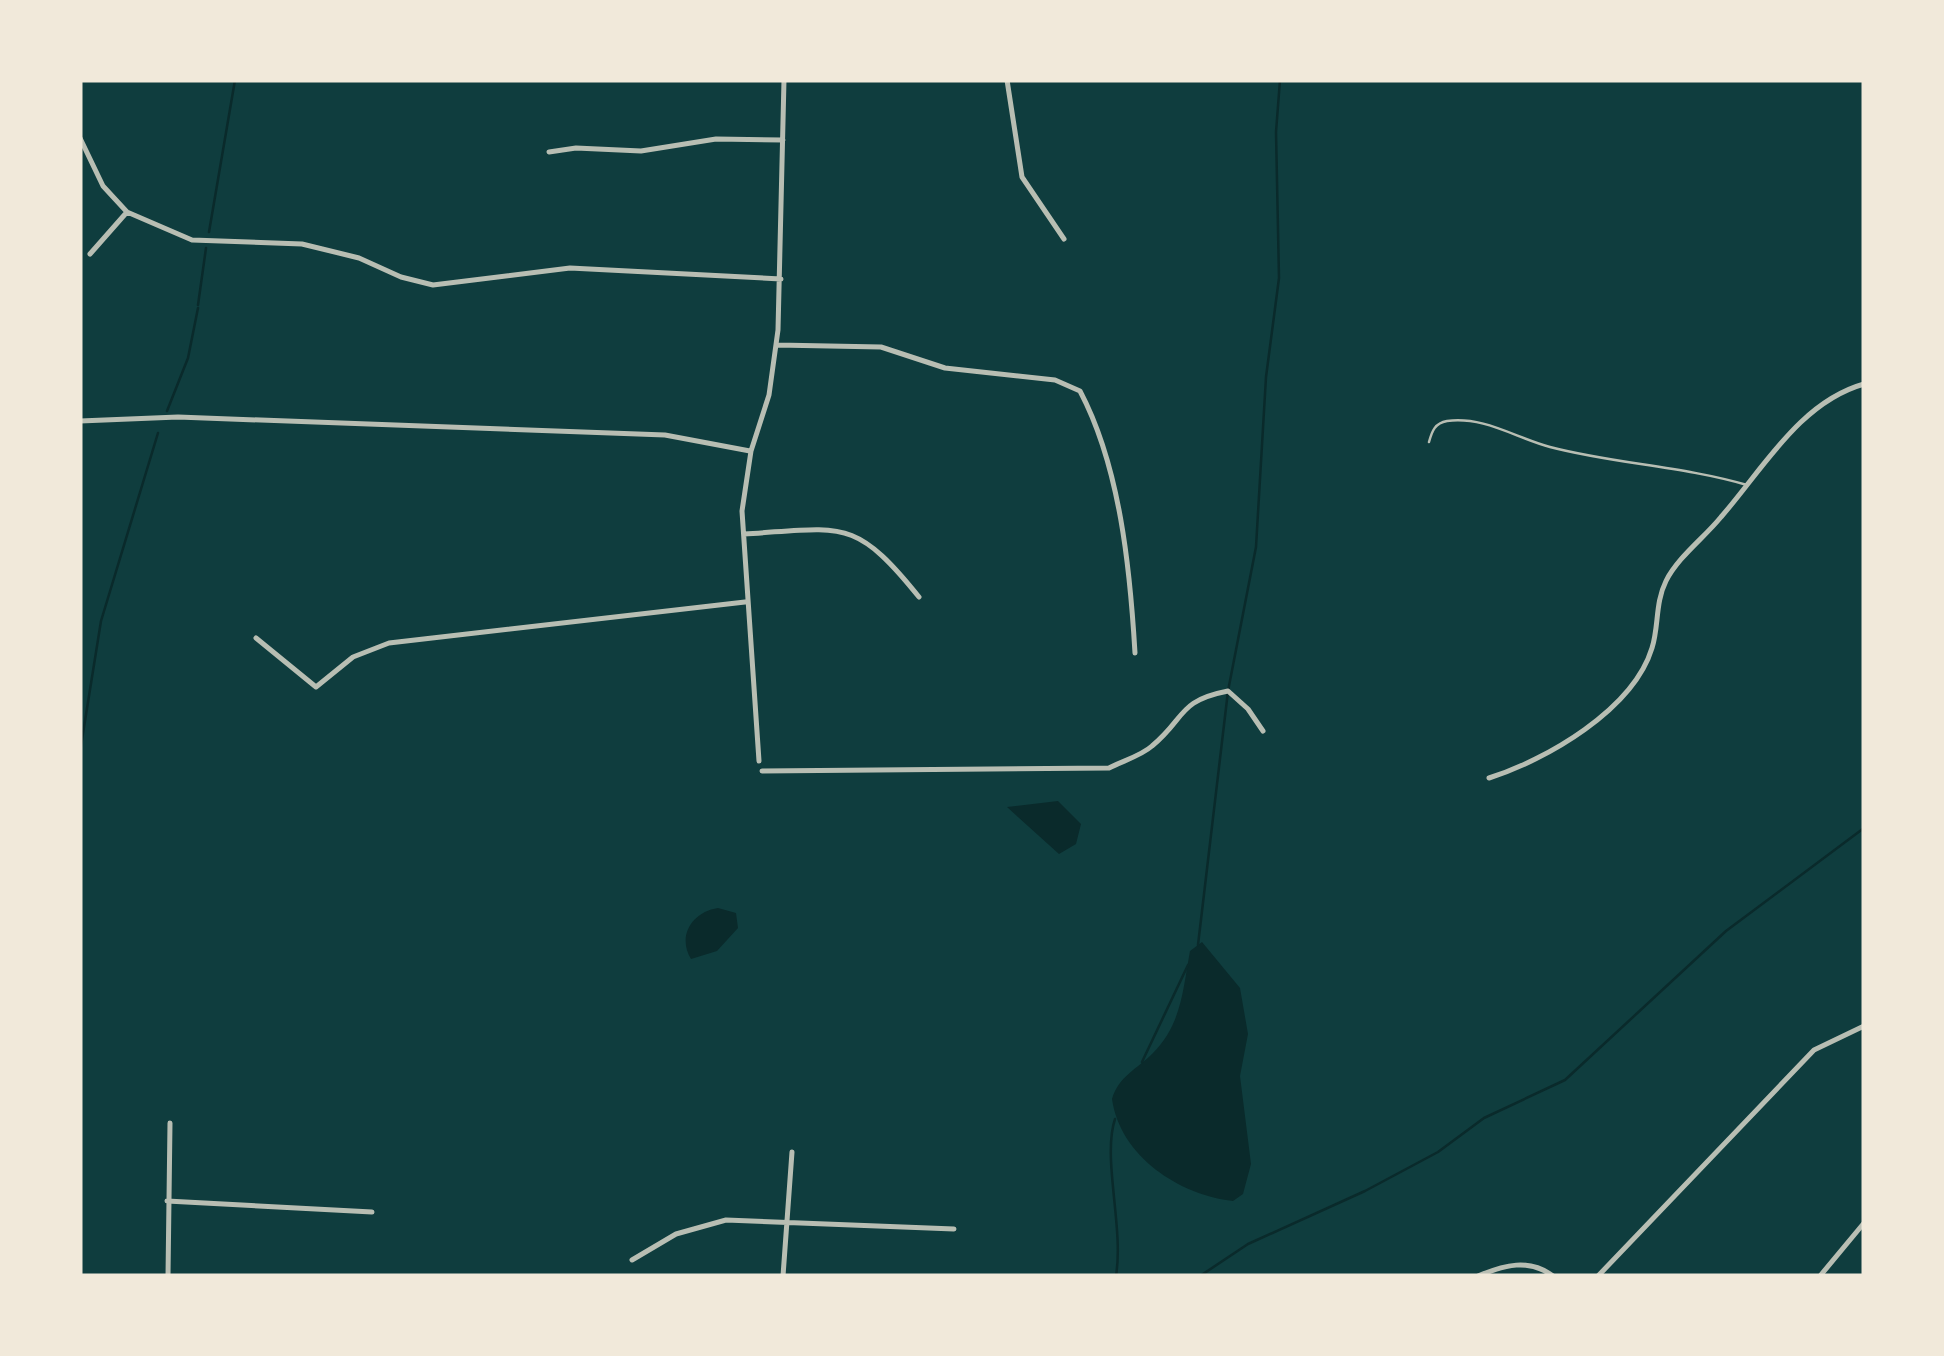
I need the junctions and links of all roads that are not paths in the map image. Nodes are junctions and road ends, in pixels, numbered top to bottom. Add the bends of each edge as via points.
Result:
1 (784, 80) edge
2 (1007, 80) edge
3 (80, 138) edge
4 (783, 140) junction
5 (549, 152) dead end
6 (127, 212) junction
7 (1064, 240) dead end
8 (90, 254) dead end
9 (781, 280) junction
10 (777, 345) junction
11 (1864, 384) edge
12 (80, 421) edge
13 (1429, 442) dead end
14 (751, 451) junction
15 (1748, 485) junction
16 (744, 534) junction
17 (919, 597) dead end
18 (746, 602) junction
19 (256, 638) dead end
20 (1134, 652) dead end
21 (1263, 731) dead end
22 (759, 761) dead end
23 (762, 771) dead end
24 (1489, 778) dead end
25 (1864, 1026) edge
26 (170, 1123) dead end
27 (792, 1152) dead end
28 (167, 1201) junction
29 (372, 1212) dead end
30 (788, 1222) junction
31 (1864, 1223) edge
32 (954, 1230) dead end
33 (632, 1260) dead end
34 (168, 1276) edge
35 (783, 1276) edge
36 (1478, 1276) edge
37 (1553, 1276) edge
38 (1598, 1276) edge
39 (1820, 1276) edge

1 - 4 street
2 - 7 street via 1022,177
3 - 6 street via 103,186
4 - 5 street
4 - 9 street
6 - 8 street
6 - 9 street via 192,240 302,244 433,286 570,268
9 - 10 street
10 - 14 street
10 - 20 street via 881,348 945,368 1055,380 1080,390 1129,560
11 - 15 street via 1838,391 1801,421
12 - 14 street via 178,417 664,435
13 - 15 lane via 1443,421 1463,421 1552,448
14 - 16 street
15 - 24 street via 1666,582 1653,646 1614,704 1562,746
16 - 17 street via 851,534 883,553
16 - 18 street
18 - 19 street via 404,640 362,652 316,687
18 - 22 street
21 - 23 street via 1228,691 1180,710 1152,746 1109,768
25 - 38 street via 1814,1050
26 - 28 street
27 - 30 street
28 - 29 street
28 - 34 street
30 - 32 street
30 - 33 street via 703,1224
30 - 35 street
31 - 39 street
36 - 37 street via 1518,1264

